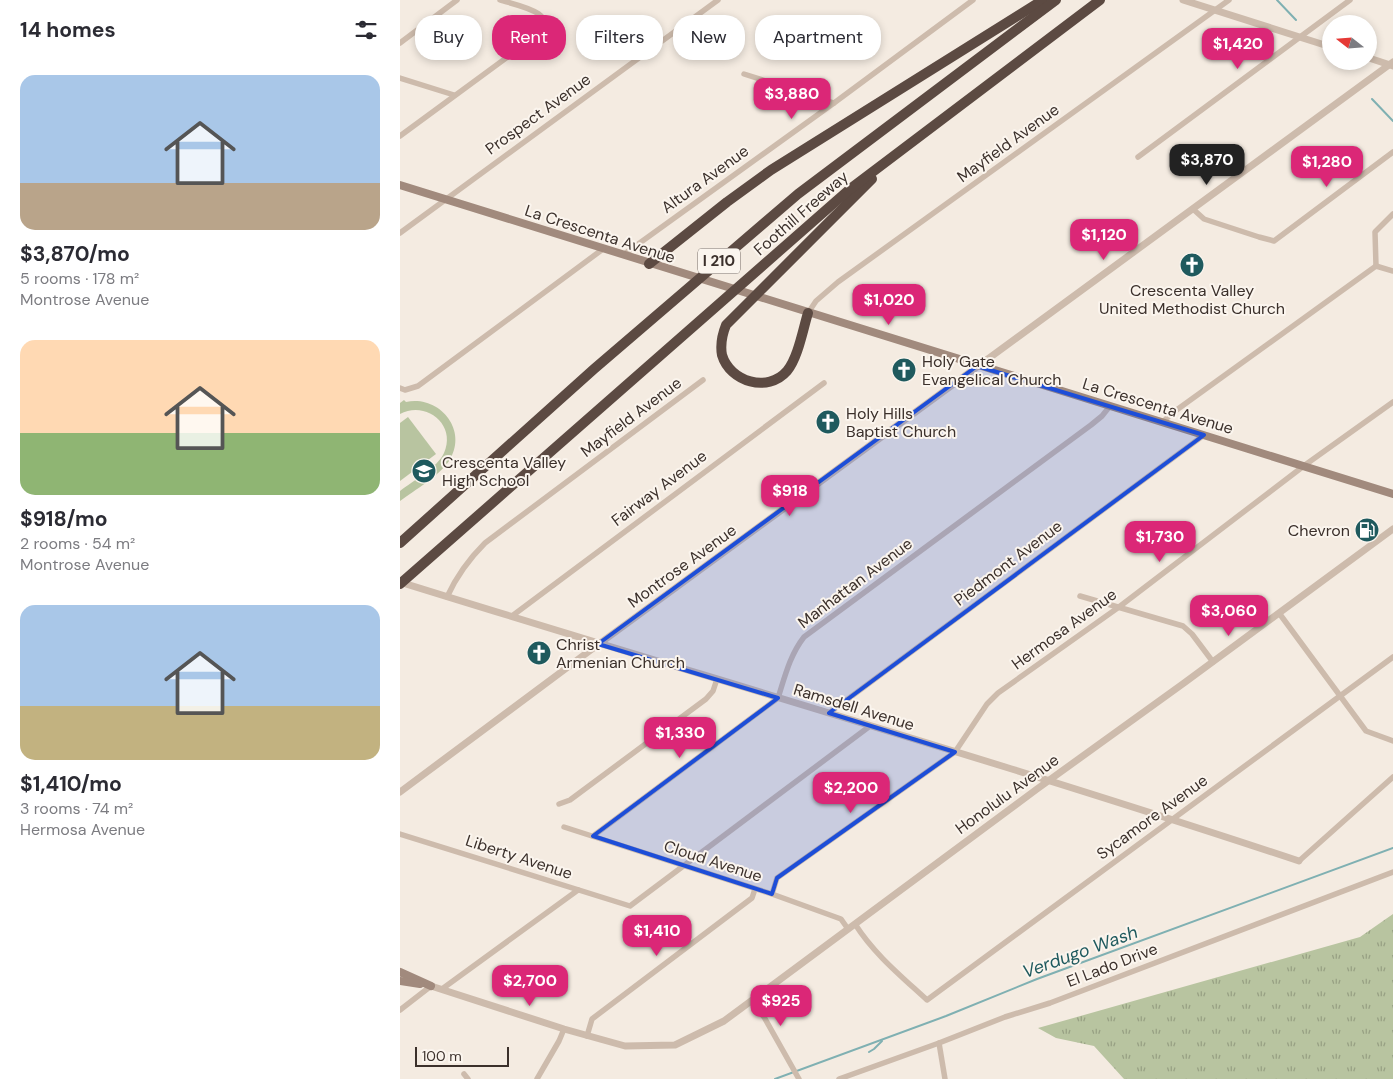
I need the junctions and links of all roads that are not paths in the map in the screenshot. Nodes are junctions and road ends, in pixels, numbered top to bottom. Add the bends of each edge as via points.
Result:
1 (457, 0) edge
2 (503, 0) edge
3 (718, 0) edge
4 (973, 0) edge
5 (1042, 0) edge
6 (1056, 0) edge
7 (1100, 0) edge
8 (1183, 0) edge
9 (1229, 0) edge
10 (1350, 0) edge
11 (1214, 11) junction
12 (1299, 37) junction
13 (400, 43) edge
14 (1322, 44) edge
15 (1378, 60) edge
16 (1392, 64) edge
17 (744, 74) dead end
18 (400, 78) edge
19 (454, 95) junction
20 (834, 102) junction
21 (400, 136) edge
22 (903, 148) junction
23 (1393, 152) edge
24 (1138, 157) dead end
25 (400, 186) edge
26 (445, 200) junction
27 (1193, 209) junction
28 (1393, 214) edge
29 (400, 233) edge
30 (603, 250) junction
31 (623, 255) junction
32 (649, 264) junction
33 (1376, 266) junction
34 (1393, 271) edge
35 (808, 313) junction
36 (977, 366) junction
37 (703, 380) dead end
38 (824, 383) dead end
39 (402, 389) edge
40 (1393, 402) edge
41 (1110, 406) junction
42 (1163, 422) junction
43 (1204, 435) junction
44 (1305, 465) junction
45 (1393, 494) edge
46 (1393, 529) edge
47 (400, 543) edge
48 (400, 583) edge
49 (1080, 596) dead end
50 (447, 597) junction
51 (1119, 607) junction
52 (1279, 614) junction
53 (512, 616) junction
54 (598, 644) junction
55 (1393, 657) edge
56 (1213, 662) junction
57 (717, 679) junction
58 (1339, 696) junction
59 (778, 698) junction
60 (828, 713) junction
61 (870, 726) junction
62 (1393, 741) edge
63 (955, 752) junction
64 (1393, 777) edge
65 (1048, 781) junction
66 (400, 792) edge
67 (559, 804) dead end
68 (1173, 819) junction
69 (564, 827) dead end
70 (400, 834) edge
71 (594, 836) junction
72 (1299, 861) joint
73 (684, 866) junction
74 (1393, 872) edge
75 (755, 889) junction
76 (578, 890) junction
77 (772, 894) junction
78 (855, 924) junction
79 (848, 929) junction
80 (400, 972) edge
81 (400, 981) edge
82 (431, 986) junction
83 (442, 989) junction
84 (751, 1001) junction
85 (400, 1010) edge
86 (564, 1030) junction
87 (587, 1036) junction
88 (940, 1043) junction
89 (798, 1078) edge
90 (537, 1079) edge
91 (839, 1079) edge
92 (945, 1079) edge

1 - 13 street
2 - 19 street via 536,11 543,19 543,29
3 - 26 street, Prospect Avenue
4 - 20 street, Altura Avenue
5 - 32 highway via 771,170
6 - 47 highway, Foothill Freeway / I 210 via 798,194 594,369
7 - 22 highway, Foothill Freeway / I 210
8 - 11 street
9 - 11 street, Mayfield Avenue
10 - 12 street
11 - 12 street
11 - 35 street, Mayfield Avenue via 838,282 816,301
12 - 14 street
12 - 24 street
15 - 16 street
16 - 27 street, Montrose Avenue
17 - 20 street
18 - 19 street
19 - 21 street
20 - 31 street, Altura Avenue
22 - 35 highway via 726,325 721,345 726,365 749,382 769,382 778,378 793,362
22 - 48 highway, Foothill Freeway / I 210 via 850,189
23 - 27 street via 1274,241 1204,219
25 - 26 main road, La Crescenta Avenue
26 - 29 street, Prospect Avenue
26 - 30 main road, La Crescenta Avenue
27 - 36 street, Montrose Avenue
28 - 33 street via 1375,232
30 - 31 main road, La Crescenta Avenue
30 - 39 street via 418,386
31 - 32 main road, La Crescenta Avenue
32 - 35 main road, La Crescenta Avenue
33 - 34 street
33 - 42 street
35 - 36 main road, La Crescenta Avenue
36 - 41 main road, La Crescenta Avenue
36 - 54 street, Montrose Avenue
37 - 50 street, Mayfield Avenue via 485,543 460,571
38 - 53 street, Fairway Avenue
40 - 44 street, Hermosa Avenue
41 - 42 main road, La Crescenta Avenue
41 - 59 street, Manhattan Avenue via 1091,425 804,637 789,662
42 - 43 main road, La Crescenta Avenue
43 - 44 main road, La Crescenta Avenue
43 - 60 street, Piedmont Avenue
44 - 45 main road, La Crescenta Avenue
44 - 51 street, Hermosa Avenue
46 - 52 street, Honolulu Avenue
48 - 50 street, Ramsdell Avenue
49 - 51 street
50 - 53 street, Ramsdell Avenue
51 - 56 street via 1183,626
51 - 63 street, Hermosa Avenue via 990,700
52 - 56 street, Honolulu Avenue
52 - 58 street
53 - 54 street, Ramsdell Avenue
54 - 57 street, Ramsdell Avenue
54 - 66 street, Montrose Avenue
55 - 58 street, Sycamore Avenue
56 - 65 street, Honolulu Avenue
57 - 59 street, Ramsdell Avenue
57 - 67 street via 706,699 570,800
58 - 62 street via 1366,731
58 - 68 street, Sycamore Avenue
59 - 60 street, Ramsdell Avenue
59 - 71 street
60 - 61 street, Ramsdell Avenue
61 - 63 street, Ramsdell Avenue
61 - 73 street
63 - 65 street, Ramsdell Avenue
63 - 77 street, Hermosa Avenue via 777,878
64 - 72 street
65 - 68 street, Ramsdell Avenue
65 - 78 street, Honolulu Avenue
68 - 72 street, Ramsdell Avenue
68 - 78 street, Sycamore Avenue via 927,1000 866,942
69 - 71 street, Cloud Avenue
70 - 76 street, Liberty Avenue
71 - 73 street, Cloud Avenue
73 - 75 street, Cloud Avenue
73 - 76 street, Liberty Avenue via 630,906
74 - 88 street, El Lado Drive
75 - 77 street, Cloud Avenue
75 - 87 street via 752,898 592,1019
76 - 83 street
77 - 79 street, Cloud Avenue via 841,919
78 - 79 street, Honolulu Avenue
79 - 84 street, Honolulu Avenue
80 - 82 main road
81 - 82 main road
82 - 83 street, Honolulu Avenue
82 - 85 street
83 - 86 street, Honolulu Avenue
84 - 87 street, Honolulu Avenue via 724,1021 676,1045 625,1046
84 - 89 street via 764,1017
86 - 87 street, Honolulu Avenue
86 - 90 street
88 - 91 street, El Lado Drive
88 - 92 street

